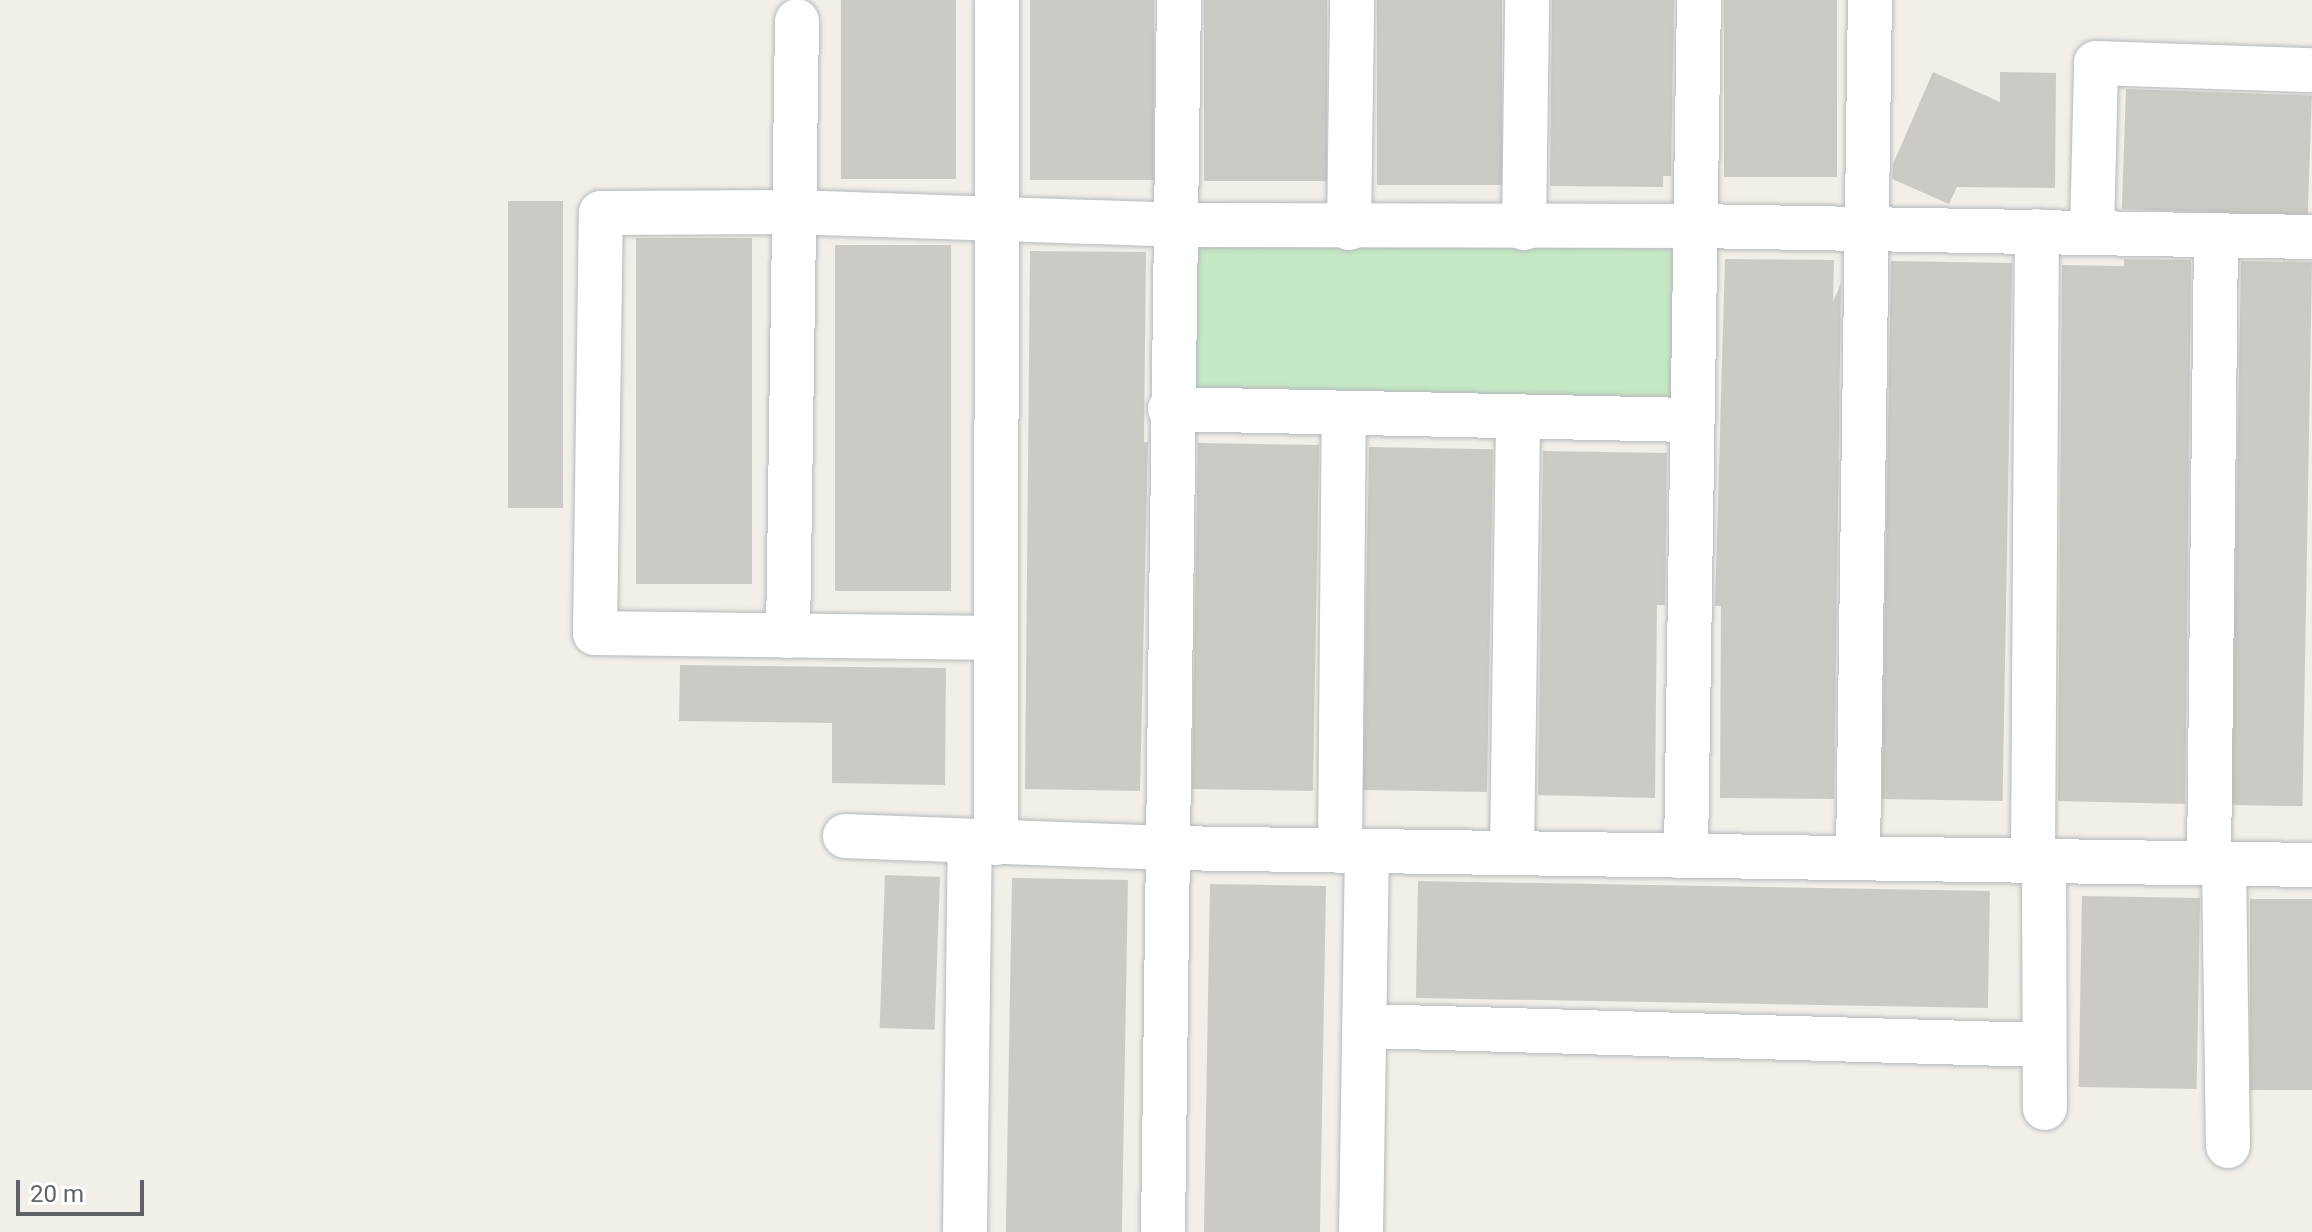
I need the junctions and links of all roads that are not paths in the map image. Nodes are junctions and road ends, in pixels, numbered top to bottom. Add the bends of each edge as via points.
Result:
1 (997, 0) edge
2 (1179, 0) edge
3 (1352, 0) edge
4 (1527, 0) edge
5 (1699, 0) edge
6 (1870, 0) edge
7 (797, 21) dead end
8 (2312, 70) edge
9 (791, 212) junction
10 (997, 217) junction
11 (1175, 225) junction
12 (1695, 226) junction
13 (1349, 228) junction
14 (1524, 228) junction
15 (1866, 229) junction
16 (2037, 231) junction
17 (2092, 232) junction
18 (2216, 235) junction
19 (2312, 237) edge
20 (1170, 409) junction
21 (1344, 414) junction
22 (1518, 417) junction
23 (1690, 420) junction
24 (788, 636) junction
25 (995, 638) junction
26 (845, 836) dead end
27 (983, 843) junction
28 (1168, 848) junction
29 (1354, 851) junction
30 (1512, 852) junction
31 (1686, 853) junction
32 (1858, 855) junction
33 (2039, 860) junction
34 (2216, 863) junction
35 (2312, 865) edge
36 (1366, 1026) junction
37 (2043, 1045) junction
38 (2045, 1108) dead end
39 (2228, 1146) dead end
40 (965, 1232) edge
41 (1163, 1232) edge
42 (1361, 1232) edge

1 - 10 street
2 - 11 street
3 - 13 street
4 - 14 street
5 - 12 street
6 - 15 street
7 - 9 street
8 - 17 street via 2096,63
9 - 10 street
9 - 24 street
9 - 24 street via 601,213 595,633
10 - 11 street
10 - 25 street
11 - 13 street
11 - 20 street
12 - 14 street
12 - 15 street
12 - 23 street
13 - 14 street
15 - 16 street
15 - 32 street
16 - 17 street
16 - 33 street
17 - 18 street
18 - 19 street
18 - 34 street
20 - 21 street
20 - 28 street
21 - 22 street
21 - 29 street
22 - 23 street
22 - 30 street
23 - 31 street
24 - 25 street
25 - 27 street
26 - 27 street
27 - 28 street
27 - 40 street
28 - 29 street
28 - 41 street
29 - 30 street
29 - 36 street
30 - 31 street
31 - 32 street
32 - 33 street
33 - 34 street
33 - 37 street
34 - 35 street
34 - 39 street
36 - 37 street
36 - 42 street
37 - 38 street

